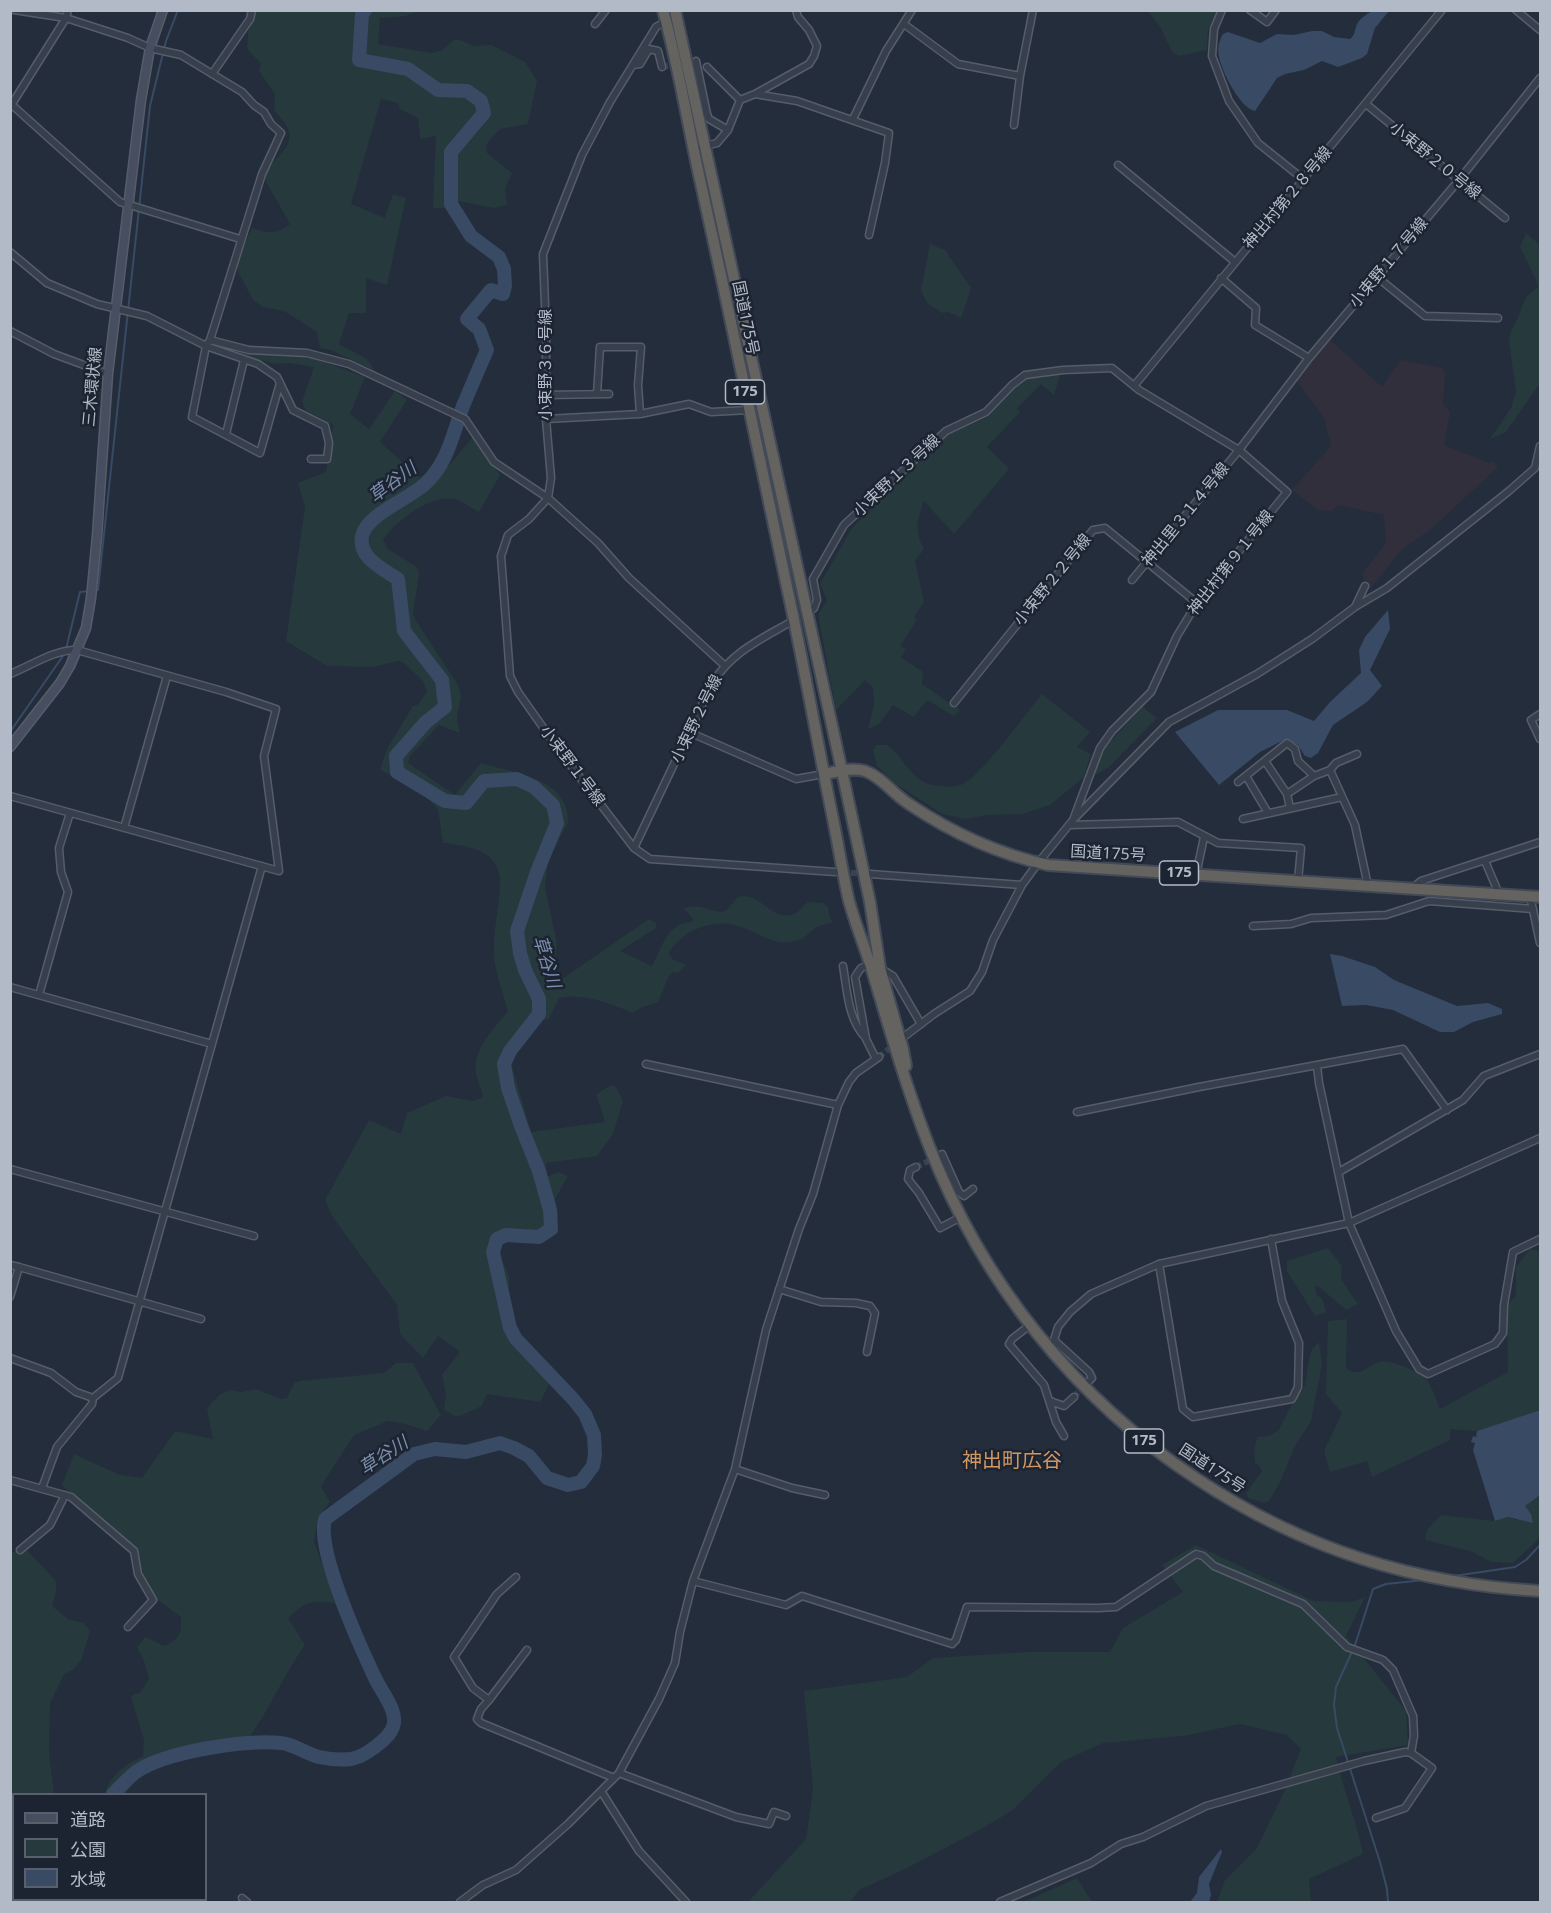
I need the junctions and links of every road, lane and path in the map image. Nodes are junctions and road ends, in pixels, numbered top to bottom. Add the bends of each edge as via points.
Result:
1 (14, 10) edge
2 (163, 10) edge
3 (252, 10) edge
4 (606, 10) edge
5 (675, 10) edge
6 (796, 10) edge
7 (912, 10) edge
8 (1033, 10) edge
9 (1222, 10) edge
10 (1250, 10) edge
11 (1276, 10) edge
12 (1442, 10) edge
13 (1516, 10) edge
14 (67, 14) edge
15 (664, 16) edge
16 (595, 24) dead end
17 (904, 24) junction
18 (1540, 30) edge
19 (150, 48) junction
20 (696, 61) dead end
21 (633, 65) junction
22 (662, 67) dead end
23 (707, 67) dead end
24 (212, 75) junction
25 (1020, 76) junction
26 (1540, 78) edge
27 (755, 94) junction
28 (740, 100) junction
29 (1366, 104) junction
30 (11, 106) edge
31 (852, 119) junction
32 (1014, 125) dead end
33 (728, 130) junction
34 (706, 147) junction
35 (693, 149) junction
36 (1118, 165) dead end
37 (1303, 179) junction
38 (1459, 180) junction
39 (129, 205) junction
40 (1505, 218) dead end
41 (869, 236) dead end
42 (240, 240) junction
43 (10, 252) edge
44 (1235, 262) junction
45 (1377, 277) junction
46 (1221, 278) junction
47 (116, 309) junction
48 (1498, 318) dead end
49 (10, 331) edge
50 (208, 343) junction
51 (1309, 358) junction
52 (244, 360) junction
53 (108, 374) junction
54 (280, 383) junction
55 (1134, 386) junction
56 (597, 394) junction
57 (609, 394) dead end
58 (546, 395) junction
59 (749, 410) junction
60 (640, 414) junction
61 (546, 419) junction
62 (226, 435) junction
63 (1540, 446) edge
64 (1239, 450) junction
65 (311, 459) dead end
66 (1287, 492) joint
67 (548, 498) junction
68 (1147, 562) junction
69 (1132, 580) dead end
70 (800, 583) junction
71 (814, 584) junction
72 (1365, 586) dead end
73 (1197, 603) junction
74 (1355, 607) junction
75 (807, 613) junction
76 (794, 620) junction
77 (77, 650) junction
78 (724, 665) junction
79 (10, 674) edge
80 (167, 676) junction
81 (954, 703) dead end
82 (1540, 714) edge
83 (691, 733) junction
84 (1540, 739) edge
85 (10, 747) edge
86 (1357, 754) dead end
87 (1265, 761) junction
88 (1330, 770) junction
89 (842, 771) junction
90 (824, 774) junction
91 (1245, 776) junction
92 (1314, 776) junction
93 (1238, 782) dead end
94 (1287, 794) junction
95 (10, 796) edge
96 (1342, 797) junction
97 (1290, 808) junction
98 (70, 813) junction
99 (1268, 813) junction
100 (1243, 819) dead end
101 (1071, 823) junction
102 (124, 828) junction
103 (1204, 837) junction
104 (1540, 842) edge
105 (634, 848) junction
106 (1485, 861) junction
107 (1038, 863) junction
108 (262, 866) junction
109 (835, 872) tunnel mouth
110 (870, 874) tunnel mouth
111 (1196, 875) junction
112 (1298, 881) junction
113 (1022, 885) junction
114 (1368, 886) junction
115 (1413, 888) junction
116 (1499, 894) junction
117 (1535, 896) edge
118 (1533, 909) junction
119 (1538, 924) edge
120 (1253, 926) dead end
121 (1540, 943) edge
122 (843, 966) dead end
123 (875, 966) junction
124 (10, 987) edge
125 (39, 995) junction
126 (921, 1024) junction
127 (905, 1036) dead end
128 (866, 1039) junction
129 (212, 1044) junction
130 (1540, 1054) edge
131 (646, 1064) dead end
132 (1317, 1066) junction
133 (838, 1105) junction
134 (1447, 1110) junction
135 (1077, 1112) dead end
136 (1540, 1138) edge
137 (942, 1154) dead end
138 (916, 1167) dead end
139 (10, 1169) edge
140 (1339, 1172) junction
141 (973, 1189) dead end
142 (166, 1212) junction
143 (961, 1217) junction
144 (1349, 1223) junction
145 (254, 1236) dead end
146 (1271, 1239) junction
147 (1540, 1239) edge
148 (1159, 1264) junction
149 (10, 1265) edge
150 (19, 1267) junction
151 (779, 1289) junction
152 (10, 1297) edge
153 (139, 1302) junction
154 (201, 1319) dead end
155 (1030, 1325) junction
156 (1050, 1342) junction
157 (867, 1352) dead end
158 (10, 1358) edge
159 (1089, 1381) dead end
160 (1074, 1397) tunnel mouth
161 (93, 1398) junction
162 (1050, 1401) junction
163 (1064, 1436) dead end
164 (735, 1469) junction
165 (10, 1480) edge
166 (42, 1488) junction
167 (65, 1495) junction
168 (825, 1495) dead end
169 (20, 1550) dead end
170 (516, 1577) dead end
171 (693, 1581) junction
172 (1540, 1591) edge
173 (128, 1627) dead end
174 (527, 1650) dead end
175 (489, 1700) junction
176 (1411, 1753) junction
177 (616, 1775) junction
178 (601, 1791) junction
179 (786, 1816) dead end
180 (1376, 1818) dead end
181 (460, 1902) edge
182 (686, 1902) edge
183 (1000, 1902) edge

1 - 14 street
2 - 19 main road, 三木環状線
3 - 24 street via 250,19
4 - 16 street
5 - 34 highway, 国道175号 / 175
6 - 27 street via 817,46 814,56 809,64
7 - 17 street
8 - 25 street
9 - 37 street via 1214,29 1212,56 1229,101 1258,143
10 - 11 street via 1267,22
12 - 29 street, 神出村第２８号線
13 - 18 street
14 - 19 street
14 - 30 street
15 - 21 street, 小束野３６号線
15 - 35 highway, 国道175号 / 175
17 - 25 street via 958,64
17 - 31 street
19 - 24 street via 181,55
19 - 39 main road, 三木環状線
20 - 33 street via 707,114
21 - 22 street via 640,64 649,50 658,51
21 - 58 street, 小束野３６号線 via 582,155 543,254
23 - 28 street
24 - 42 street via 242,92 282,133 262,174
25 - 32 street
26 - 38 street, 小束野１７号線
27 - 28 street
27 - 31 street via 797,101
28 - 33 street
29 - 37 street, 神出村第２８号線
29 - 38 street, 小束野２０号線
30 - 39 street via 120,202
31 - 41 street via 889,133
33 - 34 street via 717,143
34 - 35 street
34 - 70 highway, 国道175号 / 175
35 - 59 highway, 国道175号 / 175
36 - 44 street
37 - 44 street, 神出村第２８号線
38 - 40 street, 小束野２０号線
38 - 45 street, 小束野１７号線
39 - 42 street
39 - 47 main road, 三木環状線
42 - 50 street
43 - 47 street via 47,283
44 - 46 street, 神出村第２８号線
45 - 48 street via 1425,316
45 - 51 street, 小束野１７号線
46 - 51 street via 1256,308 1255,324
46 - 55 street, 神出村第２８号線
47 - 50 street via 147,316
47 - 53 main road, 三木環状線
49 - 53 street via 54,354
50 - 52 street
50 - 62 street via 192,417
50 - 67 street via 308,353 349,364 465,419 494,462
51 - 64 street, 小束野１７号線
52 - 54 street via 258,364
52 - 62 street
53 - 77 main road, 三木環状線 via 91,598
54 - 62 street via 260,453
54 - 65 street via 293,410 325,426 327,459
55 - 64 street, 小束野１３号線
55 - 71 street, 小束野１３号線 via 1112,368 1025,375 986,412 946,431 844,525 813,579
56 - 57 street
56 - 58 street
56 - 60 street via 600,347 641,347
58 - 61 street, 小束野３６号線
59 - 60 street via 711,412 688,404
59 - 76 highway, 国道175号 / 175
60 - 61 street
61 - 67 street, 小束野３６号線 via 551,478
63 - 74 street via 1535,468 1509,491 1387,588
64 - 66 street, 小束野１３号線
64 - 68 street, 神出里３１４号線
66 - 73 street, 神出村第９１号線
67 - 78 street
67 - 105 street, 小束野１号線 via 508,535 501,556 510,676 559,750
68 - 69 street, 神出里３１４号線
68 - 73 street, 小束野２２号線
68 - 81 street, 小束野２２号線 via 1105,528 1093,530
70 - 71 street
70 - 75 highway, 国道175号 / 175
71 - 75 street, 小束野１３号線 via 817,600
72 - 74 street
73 - 101 street, 神出村第９１号線 via 1151,692 1100,748
74 - 101 street via 1257,675 1169,722
75 - 89 highway, 国道175号 / 175
76 - 78 street, 小束野２号線
76 - 90 highway, 国道175号 / 175
77 - 79 street via 56,654
77 - 80 street
77 - 85 main road, 三木環状線 via 60,683
78 - 83 street, 小束野２号線
80 - 102 street
80 - 108 street via 276,709 264,756 279,871
82 - 84 street via 1531,720
83 - 90 street via 796,778
83 - 105 street, 小束野２号線
86 - 88 street
87 - 91 street
87 - 92 street via 1287,743
87 - 94 street
88 - 92 street
88 - 96 street
89 - 90 highway, 国道175号 / 175
89 - 107 highway, 国道175号 / 175 via 869,773 906,803 963,836
89 - 123 highway, 国道175号 / 175 via 870,902
90 - 123 highway, 国道175号 / 175 via 850,904
91 - 93 street
91 - 99 street
92 - 94 street
94 - 97 street
95 - 98 street
96 - 97 street
96 - 114 street via 1355,825
97 - 99 street
98 - 102 street
98 - 125 street via 59,848 61,873 68,892
99 - 100 street
101 - 103 street via 1178,822
101 - 107 street
102 - 108 street
103 - 111 street
103 - 112 street via 1218,843 1301,848
104 - 106 street
105 - 109 street, 小束野１号線 via 650,859
106 - 115 street via 1421,881
106 - 116 street
107 - 111 highway, 国道175号 / 175
107 - 113 street
108 - 129 street
110 - 113 street
111 - 112 highway, 国道175号 / 175
112 - 114 highway, 国道175号 / 175
113 - 126 street via 970,991
114 - 115 highway, 国道175号 / 175
115 - 116 highway, 国道175号 / 175
116 - 117 highway, 国道175号 / 175
117 - 118 street
118 - 119 street
118 - 120 street via 1429,901 1386,915 1311,918 1291,924
119 - 121 street
122 - 128 street via 849,1005
123 - 126 street via 893,976
123 - 128 street via 861,968 855,977
123 - 143 highway, 国道175号 / 175 via 903,1049 909,1087 928,1144
124 - 125 street
125 - 129 street
126 - 127 street
128 - 133 street via 878,1058 856,1073
129 - 142 street
130 - 134 street via 1484,1076 1463,1101
131 - 133 street
132 - 134 street via 1403,1049
132 - 135 street
132 - 140 street
133 - 151 street via 813,1194
134 - 140 street
136 - 144 street
137 - 141 street via 959,1192 964,1196
138 - 143 street via 910,1170 908,1179 940,1228
139 - 142 street
140 - 144 street
142 - 145 street
142 - 153 street
143 - 155 highway, 国道175号 / 175
144 - 146 street
144 - 147 street via 1396,1331 1419,1369 1428,1374 1495,1344 1503,1333 1513,1252
146 - 148 street
146 - 148 street via 1282,1301 1299,1343 1298,1387 1292,1399 1193,1417 1183,1409
148 - 156 street via 1091,1294 1070,1312
149 - 150 street
150 - 152 street
150 - 153 street
151 - 157 street via 821,1302 870,1306 875,1313
151 - 164 street via 755,1373
153 - 154 street
153 - 161 street via 118,1378
155 - 156 highway, 国道175号 / 175
155 - 162 street via 1009,1344 1040,1378
156 - 159 street via 1089,1372
156 - 172 highway, 国道175号 / 175 via 1074,1378 1132,1431 1183,1470 1257,1515 1328,1548 1406,1572 1456,1583
158 - 161 street via 51,1373 76,1392
160 - 162 street via 1064,1406
161 - 166 street via 57,1447
162 - 163 street
164 - 168 street
164 - 171 street
165 - 166 street
166 - 167 street
167 - 169 street via 50,1525
167 - 173 street via 135,1551 138,1574 153,1600
170 - 175 street via 497,1594 454,1657 473,1688
171 - 176 street via 786,1605 802,1596 952,1644 967,1607 1116,1607 1196,1554 1214,1566 1303,1604 1347,1647 1383,1660 1393,1670 1413,1716
171 - 177 street via 675,1663
174 - 175 street
175 - 177 street via 480,1710 477,1719 481,1723
176 - 180 street via 1432,1768 1406,1808
176 - 183 street via 1364,1761 1206,1806 1121,1844 1046,1884
177 - 178 street
177 - 179 street via 736,1817 769,1824 774,1812
178 - 181 street via 516,1869
178 - 182 street via 639,1851

